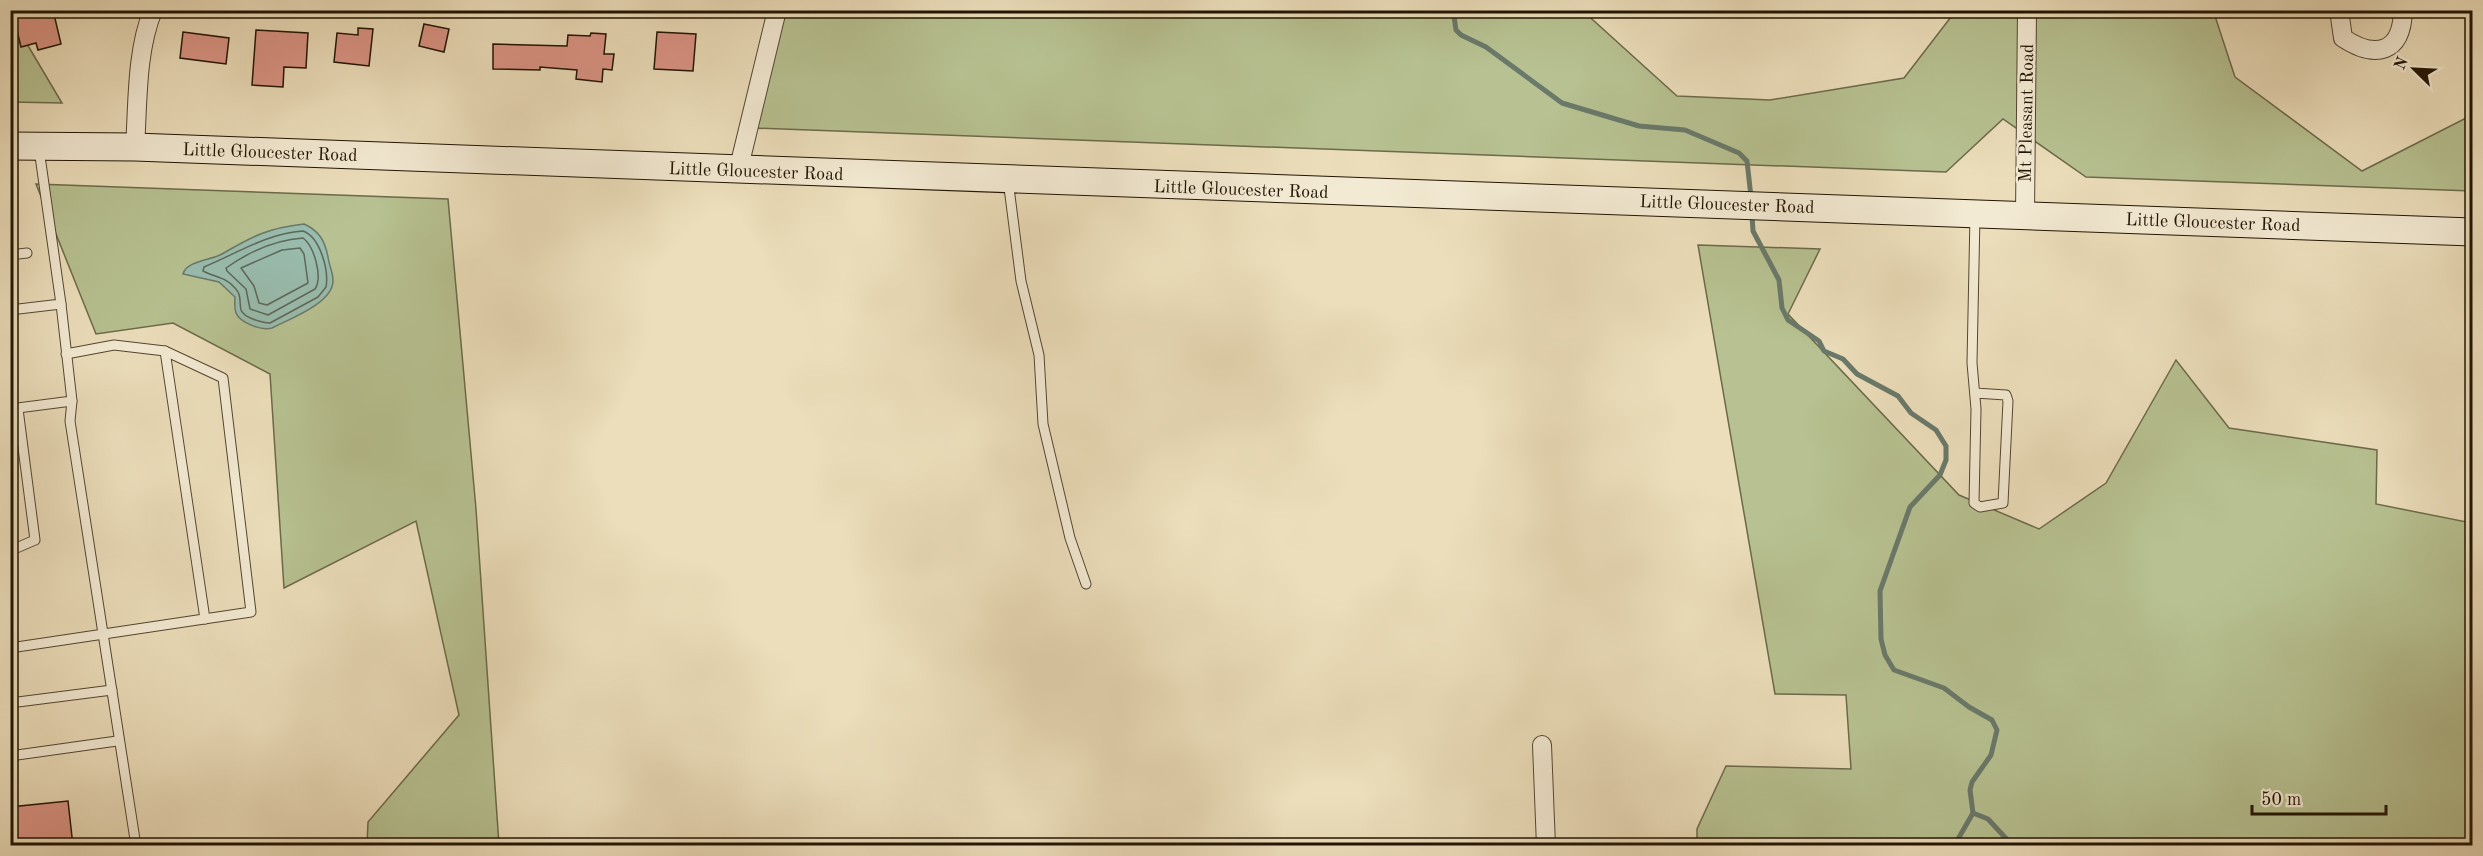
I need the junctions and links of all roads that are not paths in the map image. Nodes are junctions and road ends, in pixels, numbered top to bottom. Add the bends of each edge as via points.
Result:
1 (153, 10) edge
2 (777, 10) edge
3 (2027, 10) edge
4 (2339, 10) edge
5 (2403, 10) edge
6 (10, 146) edge
7 (39, 147) junction
8 (135, 147) junction
9 (738, 171) junction
10 (1008, 180) junction
11 (1975, 213) junction
12 (2025, 215) junction
13 (2472, 232) edge
14 (27, 253) dead end
15 (10, 255) edge
16 (61, 304) junction
17 (10, 310) edge
18 (165, 351) junction
19 (66, 354) junction
20 (1975, 393) junction
21 (72, 402) junction
22 (14, 409) edge
23 (10, 554) edge
24 (1086, 584) dead end
25 (205, 619) junction
26 (105, 635) junction
27 (10, 648) edge
28 (112, 690) junction
29 (10, 703) edge
30 (117, 741) junction
31 (1542, 746) dead end
32 (10, 756) edge
33 (136, 846) edge
34 (1546, 846) edge

1 - 8 street via 139,76
2 - 9 street
3 - 12 street, Mt Pleasant Road
4 - 5 street via 2343,38 2360,49 2383,51 2393,44 2403,23
6 - 7 street, Little Gloucester Road
7 - 8 street, Little Gloucester Road
7 - 16 lane
8 - 9 street, Little Gloucester Road
9 - 10 street, Little Gloucester Road
10 - 11 street, Little Gloucester Road
10 - 24 lane via 1021,281 1039,355 1043,424 1070,538
11 - 12 street, Little Gloucester Road
11 - 20 lane
12 - 13 street, Little Gloucester Road
14 - 15 lane
16 - 17 lane
16 - 19 lane
18 - 19 lane via 114,345
18 - 25 lane
18 - 25 lane via 223,378 250,612
19 - 21 lane
20 - 20 lane via 1974,503 1980,507 2003,503 2008,401 2006,395
21 - 22 lane
21 - 26 lane via 70,421
22 - 23 lane via 35,540
25 - 26 lane
26 - 27 lane
26 - 28 lane
28 - 29 lane
28 - 30 lane
30 - 32 lane
30 - 33 lane
31 - 34 street

